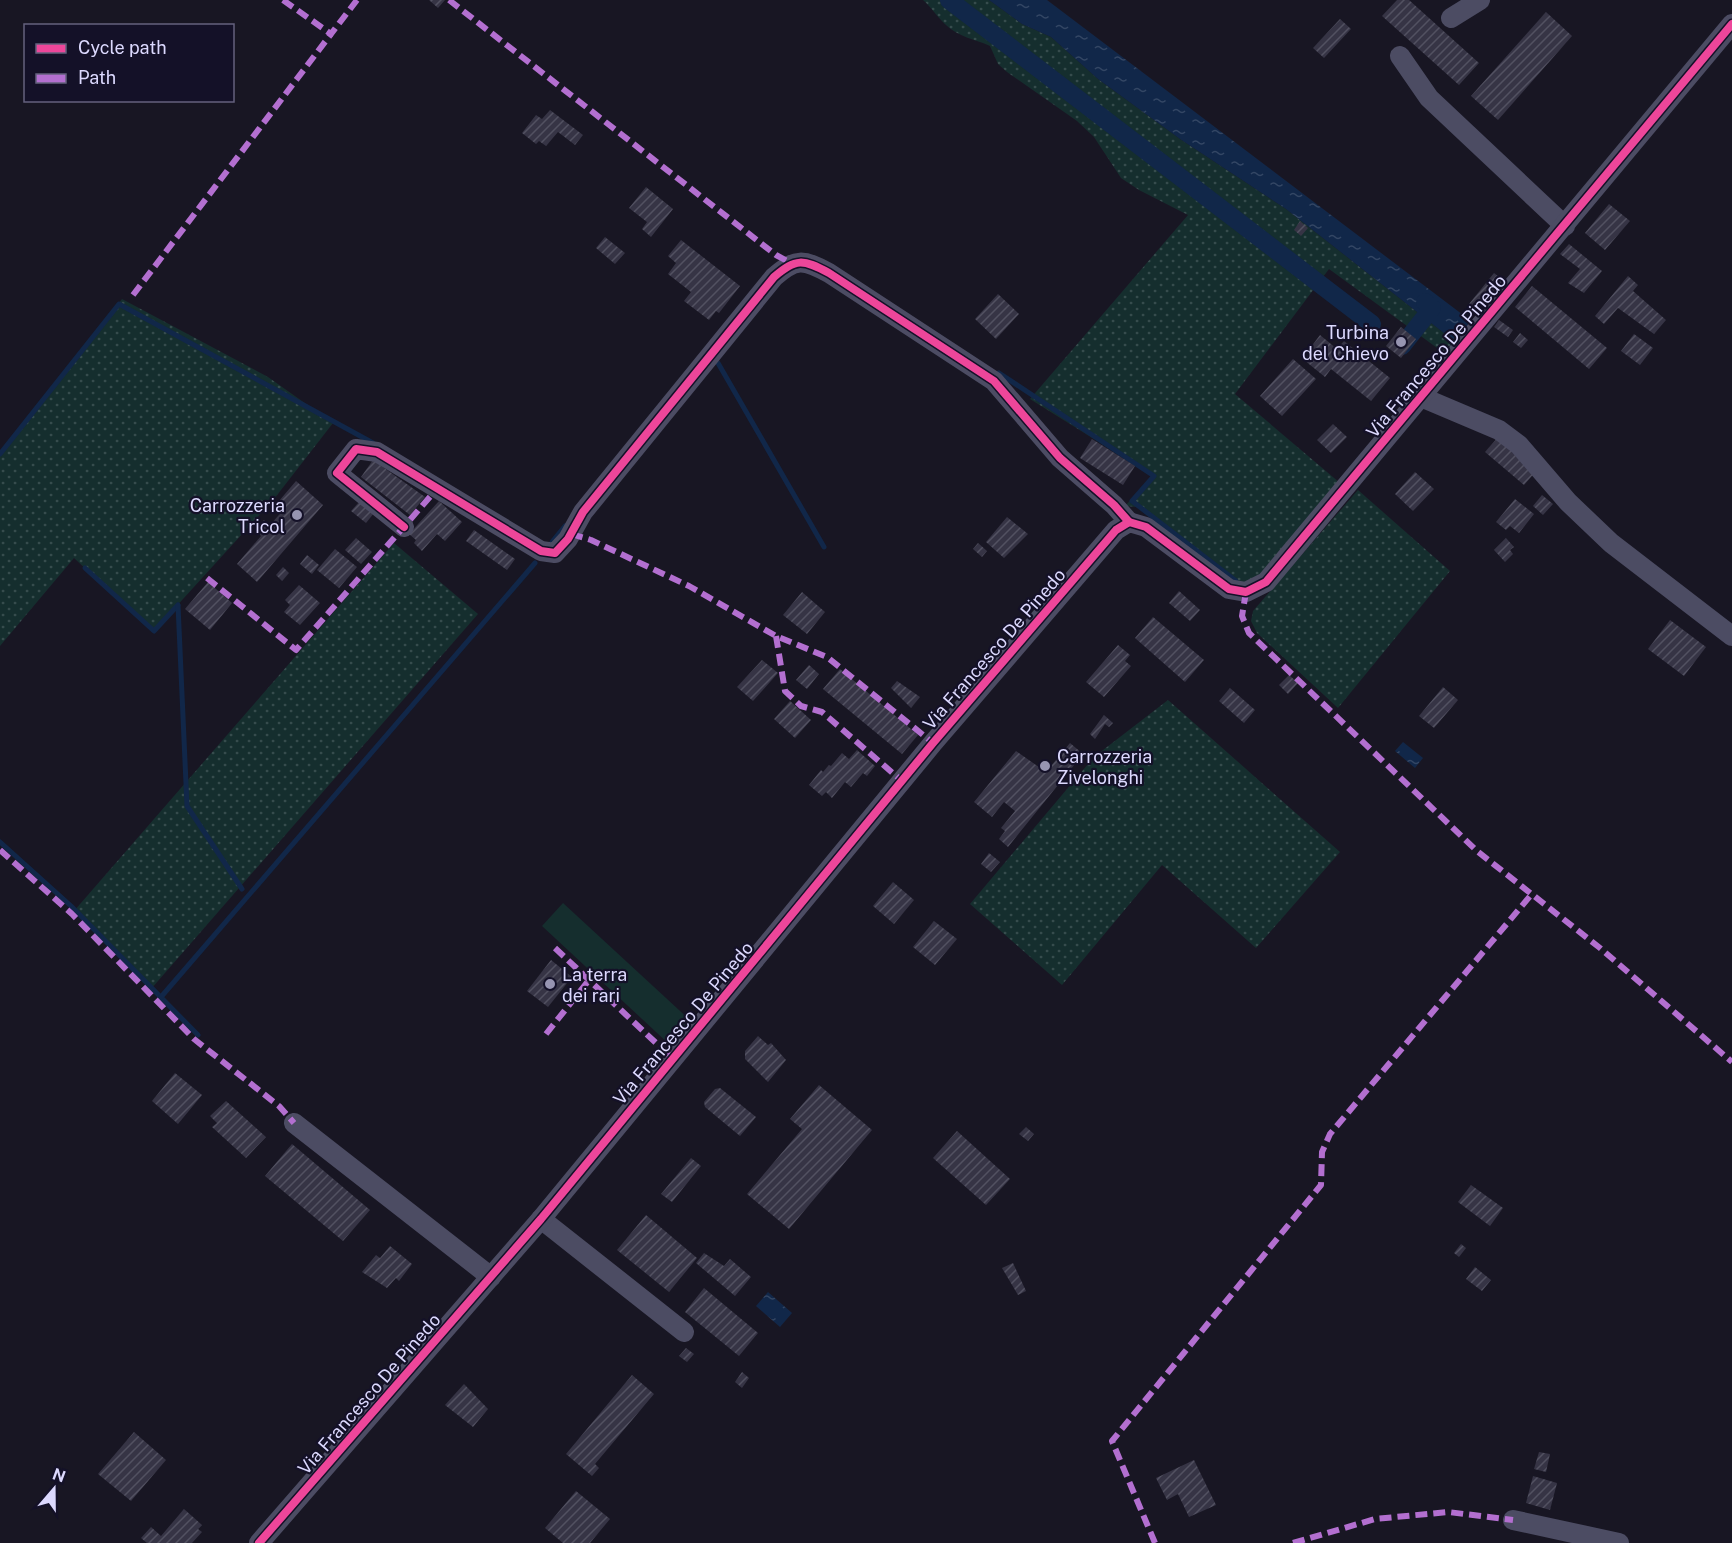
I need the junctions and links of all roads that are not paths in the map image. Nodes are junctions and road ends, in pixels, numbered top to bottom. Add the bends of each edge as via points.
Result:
1 (1480, 0) edge
2 (1451, 18) dead end
3 (1732, 24) edge
4 (1400, 56) dead end
5 (1565, 226) junction
6 (1421, 397) junction
7 (1129, 522) junction
8 (405, 527) dead end
9 (1732, 636) edge
10 (294, 1123) dead end
11 (541, 1219) junction
12 (491, 1277) junction
13 (684, 1332) dead end
14 (1513, 1520) dead end
15 (259, 1543) edge
16 (1619, 1543) edge

1 - 2 street
3 - 5 street, Via Francesco De Pinedo
4 - 5 street via 1429,98
5 - 6 street, Via Francesco De Pinedo
6 - 7 street, Via Francesco De Pinedo via 1266,582 1246,592 1229,589 1146,527
6 - 9 street, Via Francesco De Pinedo via 1499,430 1519,445 1568,502 1611,543
7 - 8 street, Via Francesco De Pinedo via 1060,458 994,381 829,273 803,262 791,262 774,277 583,512 555,553 541,551 377,452 356,449 338,473
7 - 11 street, Via Francesco De Pinedo via 1116,530 933,743
10 - 12 street
11 - 12 street, Via Francesco De Pinedo
11 - 13 street
12 - 15 street, Via Francesco De Pinedo
14 - 16 street

